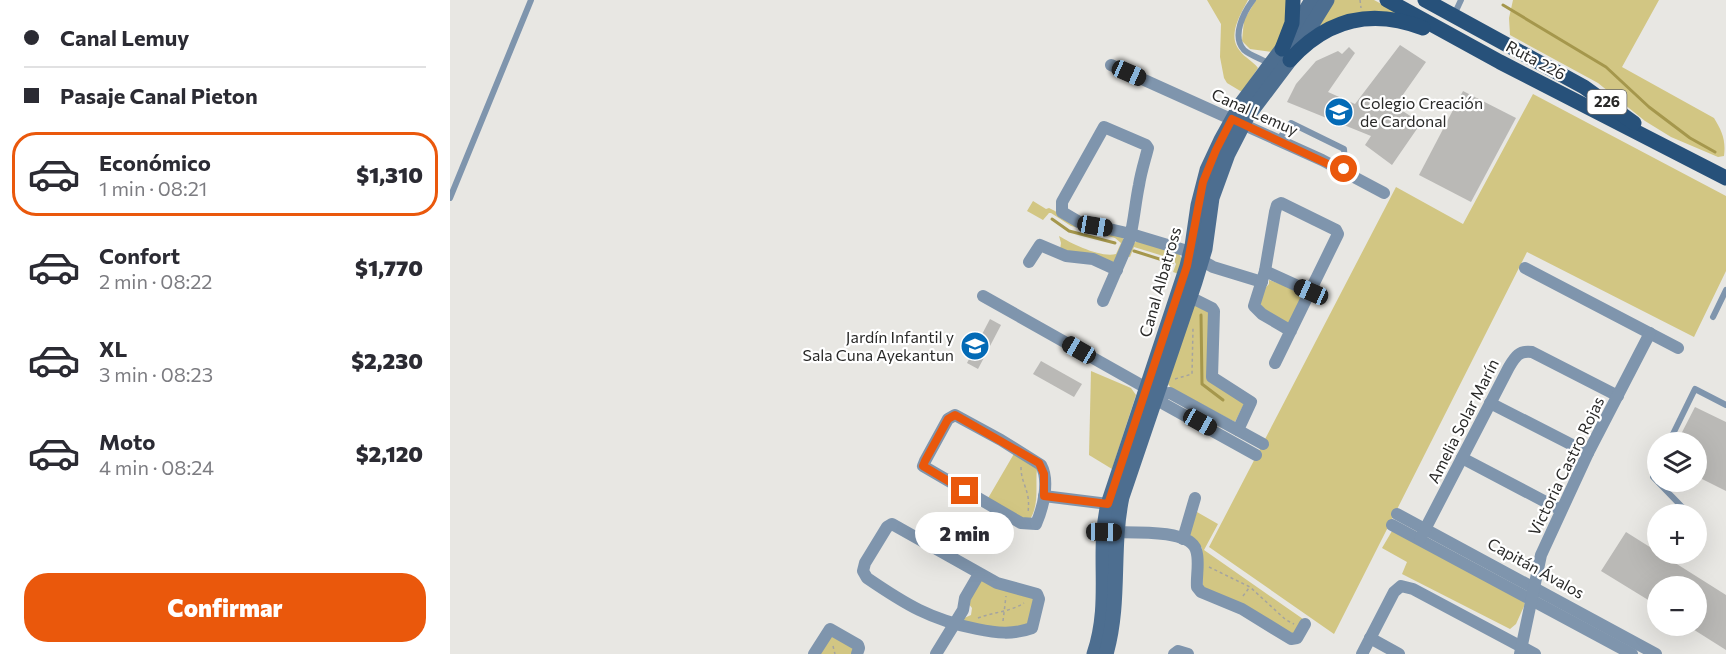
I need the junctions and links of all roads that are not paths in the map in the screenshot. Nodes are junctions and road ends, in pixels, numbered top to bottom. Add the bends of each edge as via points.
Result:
1 (531, 0) edge
2 (1253, 0) edge
3 (1293, 0) edge
4 (1312, 0) edge
5 (1327, 0) edge
6 (1387, 0) edge
7 (1425, 0) edge
8 (1461, 0) edge
9 (1454, 15) junction
10 (1462, 41) junction
11 (1286, 54) junction
12 (1110, 64) dead end
13 (1271, 64) junction
14 (1238, 122) junction
15 (1278, 140) junction
16 (1670, 150) junction
17 (1343, 171) junction
18 (1726, 178) edge
19 (1384, 193) dead end
20 (450, 198) edge
21 (1131, 234) junction
22 (1196, 257) junction
23 (1029, 262) dead end
24 (1525, 268) dead end
25 (1117, 270) junction
26 (1264, 277) junction
27 (1726, 290) edge
28 (1311, 292) junction
29 (983, 296) dead end
30 (1190, 297) junction
31 (1102, 301) dead end
32 (1713, 317) dead end
33 (1291, 331) junction
34 (1650, 333) junction
35 (1678, 348) dead end
36 (1275, 363) dead end
37 (1151, 391) junction
38 (1618, 396) junction
39 (1490, 403) junction
40 (1726, 405) edge
41 (1238, 430) junction
42 (1675, 432) edge
43 (1588, 453) junction
44 (1462, 458) junction
45 (1668, 492) edge
46 (1044, 496) junction
47 (1195, 498) dead end
48 (1679, 504) edge
49 (1114, 505) junction
50 (1562, 510) junction
51 (1394, 520) dead end
52 (1110, 532) junction
53 (1423, 534) junction
54 (1184, 539) junction
55 (979, 574) junction
56 (1532, 593) junction
57 (954, 625) junction
58 (1304, 626) road end
59 (1370, 638) junction
60 (1520, 651) edge
61 (814, 654) edge
62 (857, 654) edge
63 (936, 654) edge
64 (1094, 654) edge
65 (1106, 654) edge
66 (1174, 654) edge
67 (1188, 654) edge
68 (1362, 654) edge
69 (1399, 654) edge
70 (1535, 654) edge
71 (1632, 654) edge
72 (1656, 654) edge

1 - 20 lane
2 - 13 lane via 1241,21 1239,40 1243,49
3 - 11 main road
4 - 11 street, Canal Albatross
5 - 11 street, Canal Albatross
6 - 10 main road, Ruta 226 / 226
7 - 9 main road, Ruta 226 / 226
8 - 9 lane
9 - 16 main road, Ruta 226 / 226 via 1584,87
10 - 11 main road via 1400,20 1365,18 1344,22
10 - 16 main road, Ruta 226 / 226
11 - 13 street, Canal Albatross
11 - 14 street, Canal Albatross
12 - 14 street, Canal Lemuy
13 - 14 street, Canal Albatross
14 - 15 street, Canal Lemuy
14 - 22 street, Canal Albatross via 1216,150 1203,182
15 - 17 street, Canal Lemuy
15 - 17 lane via 1291,123 1334,143 1344,148
16 - 18 main road, Ruta 226 / 226
17 - 19 street, Canal Lemuy
21 - 21 street via 1079,222 1062,212 1062,202 1104,127 1148,146
21 - 22 street
21 - 25 street
22 - 26 street via 1213,267
22 - 30 street, Canal Albatross
22 - 37 street, Canal Albatross
23 - 25 street via 1040,245 1066,256 1093,259
24 - 34 street
25 - 31 street
26 - 28 street
26 - 28 street via 1275,212 1277,205 1283,203 1338,232
26 - 33 street via 1254,304 1256,309
27 - 32 lane
28 - 33 street
29 - 37 street
30 - 37 street, Canal Albatross
30 - 41 street via 1214,311 1212,377 1251,402
33 - 36 street
34 - 35 street
34 - 38 street, Victoria Castro Rojas
37 - 41 street via 1170,393
37 - 41 street via 1164,404 1259,450
37 - 49 street
38 - 39 street, Amelia Solar Marín via 1526,351 1515,357
38 - 43 street, Victoria Castro Rojas
39 - 43 street
39 - 44 street, Amelia Solar Marín
40 - 42 lane via 1695,389
43 - 50 street, Victoria Castro Rojas
44 - 50 street
44 - 53 street, Amelia Solar Marín
45 - 48 lane
46 - 46 street via 1042,467 955,415 948,419 923,466 1021,523 1036,524
46 - 49 street
47 - 54 street
49 - 52 street
50 - 56 street, Victoria Castro Rojas via 1541,555
51 - 53 street, Capitán Ávalos
52 - 54 street via 1169,534
52 - 64 street via 1104,610
52 - 65 street via 1116,596
53 - 56 street, Capitán Ávalos
54 - 58 street via 1195,546 1197,587 1201,592 1242,609 1292,639
55 - 57 street
55 - 57 street via 1006,587 1035,593 1039,599 1032,628 1002,634
55 - 57 street via 892,524 865,563 864,574 888,592 926,615
56 - 60 street, Victoria Castro Rojas
56 - 71 street, Capitán Ávalos
56 - 72 street, Capitán Ávalos
57 - 63 street
59 - 60 street via 1394,592 1407,586
59 - 68 street
59 - 69 street
60 - 70 street
61 - 62 street via 830,629 858,645
66 - 67 street

